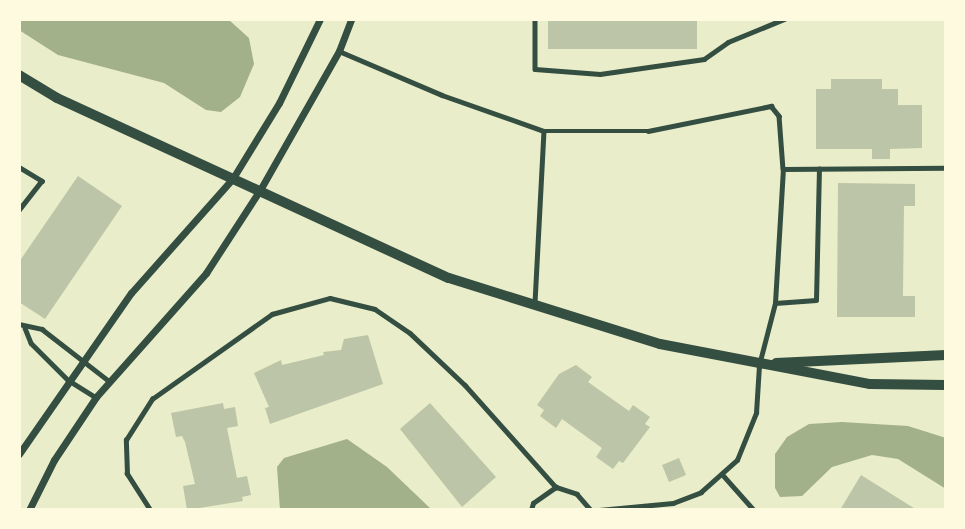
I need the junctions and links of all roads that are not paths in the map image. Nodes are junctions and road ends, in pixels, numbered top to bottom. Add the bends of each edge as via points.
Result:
1 (320, 19) edge
2 (351, 19) edge
3 (535, 19) edge
4 (784, 19) edge
5 (339, 51) junction
6 (19, 75) edge
7 (544, 131) junction
8 (19, 167) edge
9 (946, 168) edge
10 (783, 169) junction
11 (819, 169) junction
12 (233, 178) junction
13 (260, 190) junction
14 (19, 210) edge
15 (775, 303) junction
16 (535, 305) junction
17 (19, 324) edge
18 (25, 328) junction
19 (946, 355) edge
20 (81, 360) junction
21 (759, 365) junction
22 (68, 380) junction
23 (109, 381) junction
24 (946, 385) edge
25 (96, 397) junction
26 (19, 454) edge
27 (722, 474) junction
28 (556, 487) junction
29 (29, 510) edge
30 (150, 510) edge
31 (531, 510) edge
32 (591, 510) edge
33 (599, 510) edge
34 (754, 510) edge

1 - 12 street via 279,103
2 - 5 street
3 - 4 lane via 534,69 600,74 704,58 728,42
5 - 7 lane via 442,95
5 - 13 street
6 - 12 street via 57,98
7 - 10 lane via 648,131 771,106 779,116
7 - 16 lane
8 - 14 lane via 43,181
9 - 11 lane
10 - 11 lane
10 - 15 lane
11 - 15 lane via 816,300
12 - 13 street
12 - 20 street via 131,293
13 - 16 street via 449,278
13 - 23 street via 206,273
15 - 21 lane
16 - 21 street via 660,344
17 - 18 lane
18 - 20 lane via 42,329
18 - 22 lane via 31,343
19 - 21 street
20 - 22 street
20 - 23 lane
21 - 24 street via 870,384
21 - 27 lane via 752,424 737,460
22 - 25 lane
22 - 26 street
23 - 25 street
25 - 29 street via 54,460
27 - 33 lane via 701,492 673,503
27 - 34 lane
28 - 30 lane via 465,385 410,333 375,309 330,298 272,314 152,399 126,440 127,474
28 - 31 lane
28 - 32 lane via 577,494

